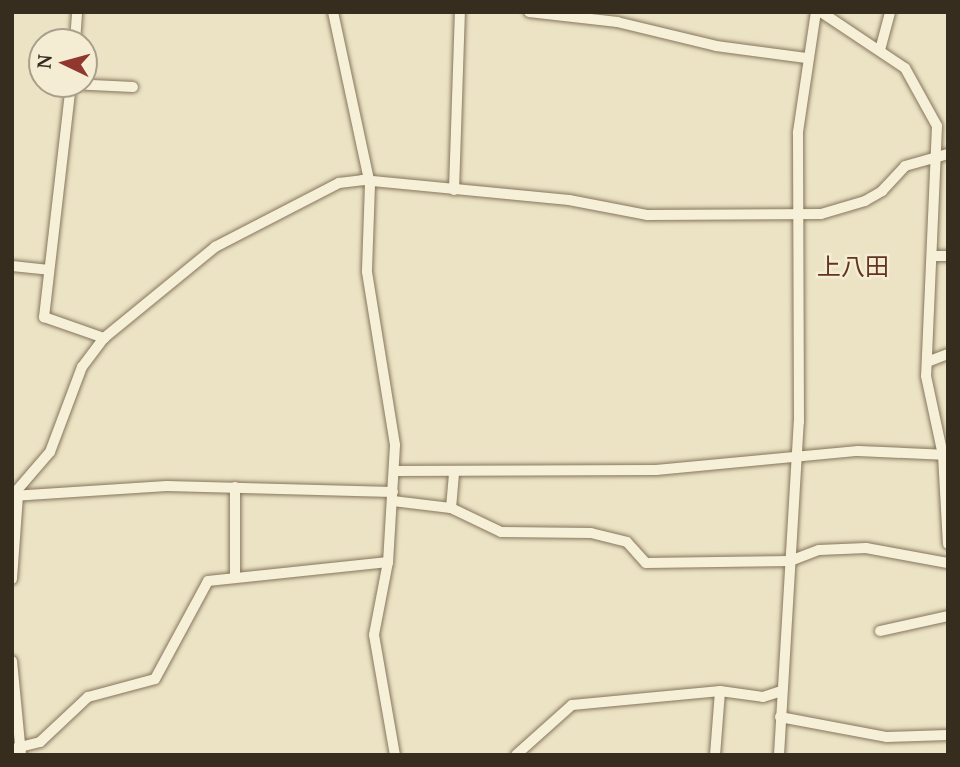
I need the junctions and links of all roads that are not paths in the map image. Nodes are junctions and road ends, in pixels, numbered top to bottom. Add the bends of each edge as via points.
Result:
1 (333, 12) edge
2 (460, 12) edge
3 (529, 12) edge
4 (819, 12) edge
5 (890, 12) edge
6 (599, 16) edge
7 (880, 50) junction
8 (806, 58) junction
9 (98, 85) edge
10 (133, 87) dead end
11 (69, 98) edge
12 (943, 155) edge
13 (370, 184) junction
14 (454, 190) junction
15 (797, 215) junction
16 (933, 256) junction
17 (948, 256) edge
18 (12, 266) edge
19 (49, 270) junction
20 (104, 338) junction
21 (948, 354) edge
22 (926, 362) junction
23 (946, 455) edge
24 (798, 460) junction
25 (395, 471) junction
26 (454, 472) junction
27 (235, 487) junction
28 (14, 496) edge
29 (393, 497) junction
30 (452, 508) junction
31 (948, 544) edge
32 (790, 561) junction
33 (388, 562) junction
34 (948, 563) edge
35 (234, 576) junction
36 (12, 579) edge
37 (948, 616) edge
38 (880, 631) dead end
39 (12, 661) edge
40 (720, 691) junction
41 (781, 691) junction
42 (780, 717) junction
43 (948, 736) edge
44 (18, 751) edge
45 (395, 755) edge
46 (516, 755) edge
47 (715, 755) edge
48 (779, 755) edge

1 - 13 street
2 - 14 street
3 - 6 street
4 - 7 street
4 - 8 street
5 - 7 street
6 - 8 street via 716,46
7 - 12 street via 905,68 930,106
8 - 15 street via 798,132
9 - 10 street
11 - 19 street
12 - 15 street via 905,166 882,191 844,210
12 - 16 street
13 - 14 street
13 - 20 street via 362,180 339,183 215,247
13 - 25 street via 367,272 383,357
14 - 15 street via 569,200 647,215
15 - 24 street
16 - 17 street
16 - 22 street
18 - 19 street
19 - 20 street via 44,317
20 - 28 street via 82,367 50,452
21 - 22 street
22 - 23 street via 929,401
23 - 24 street via 858,451
23 - 31 street via 943,524
24 - 26 street via 744,459 656,470
24 - 32 street
25 - 26 street
25 - 29 street
26 - 30 street
27 - 28 street via 167,486
27 - 29 street
27 - 35 street
28 - 36 street
29 - 30 street
29 - 33 street
30 - 32 street via 501,532 591,533 627,542 646,563
32 - 34 street via 819,550 866,548
32 - 41 street
33 - 35 street
33 - 45 street via 374,635
35 - 44 street via 208,581 155,679 88,697 40,742
37 - 38 street
39 - 44 street
40 - 41 street via 763,697
40 - 46 street via 572,705
40 - 47 street
41 - 42 street
42 - 43 street via 887,737
42 - 48 street

